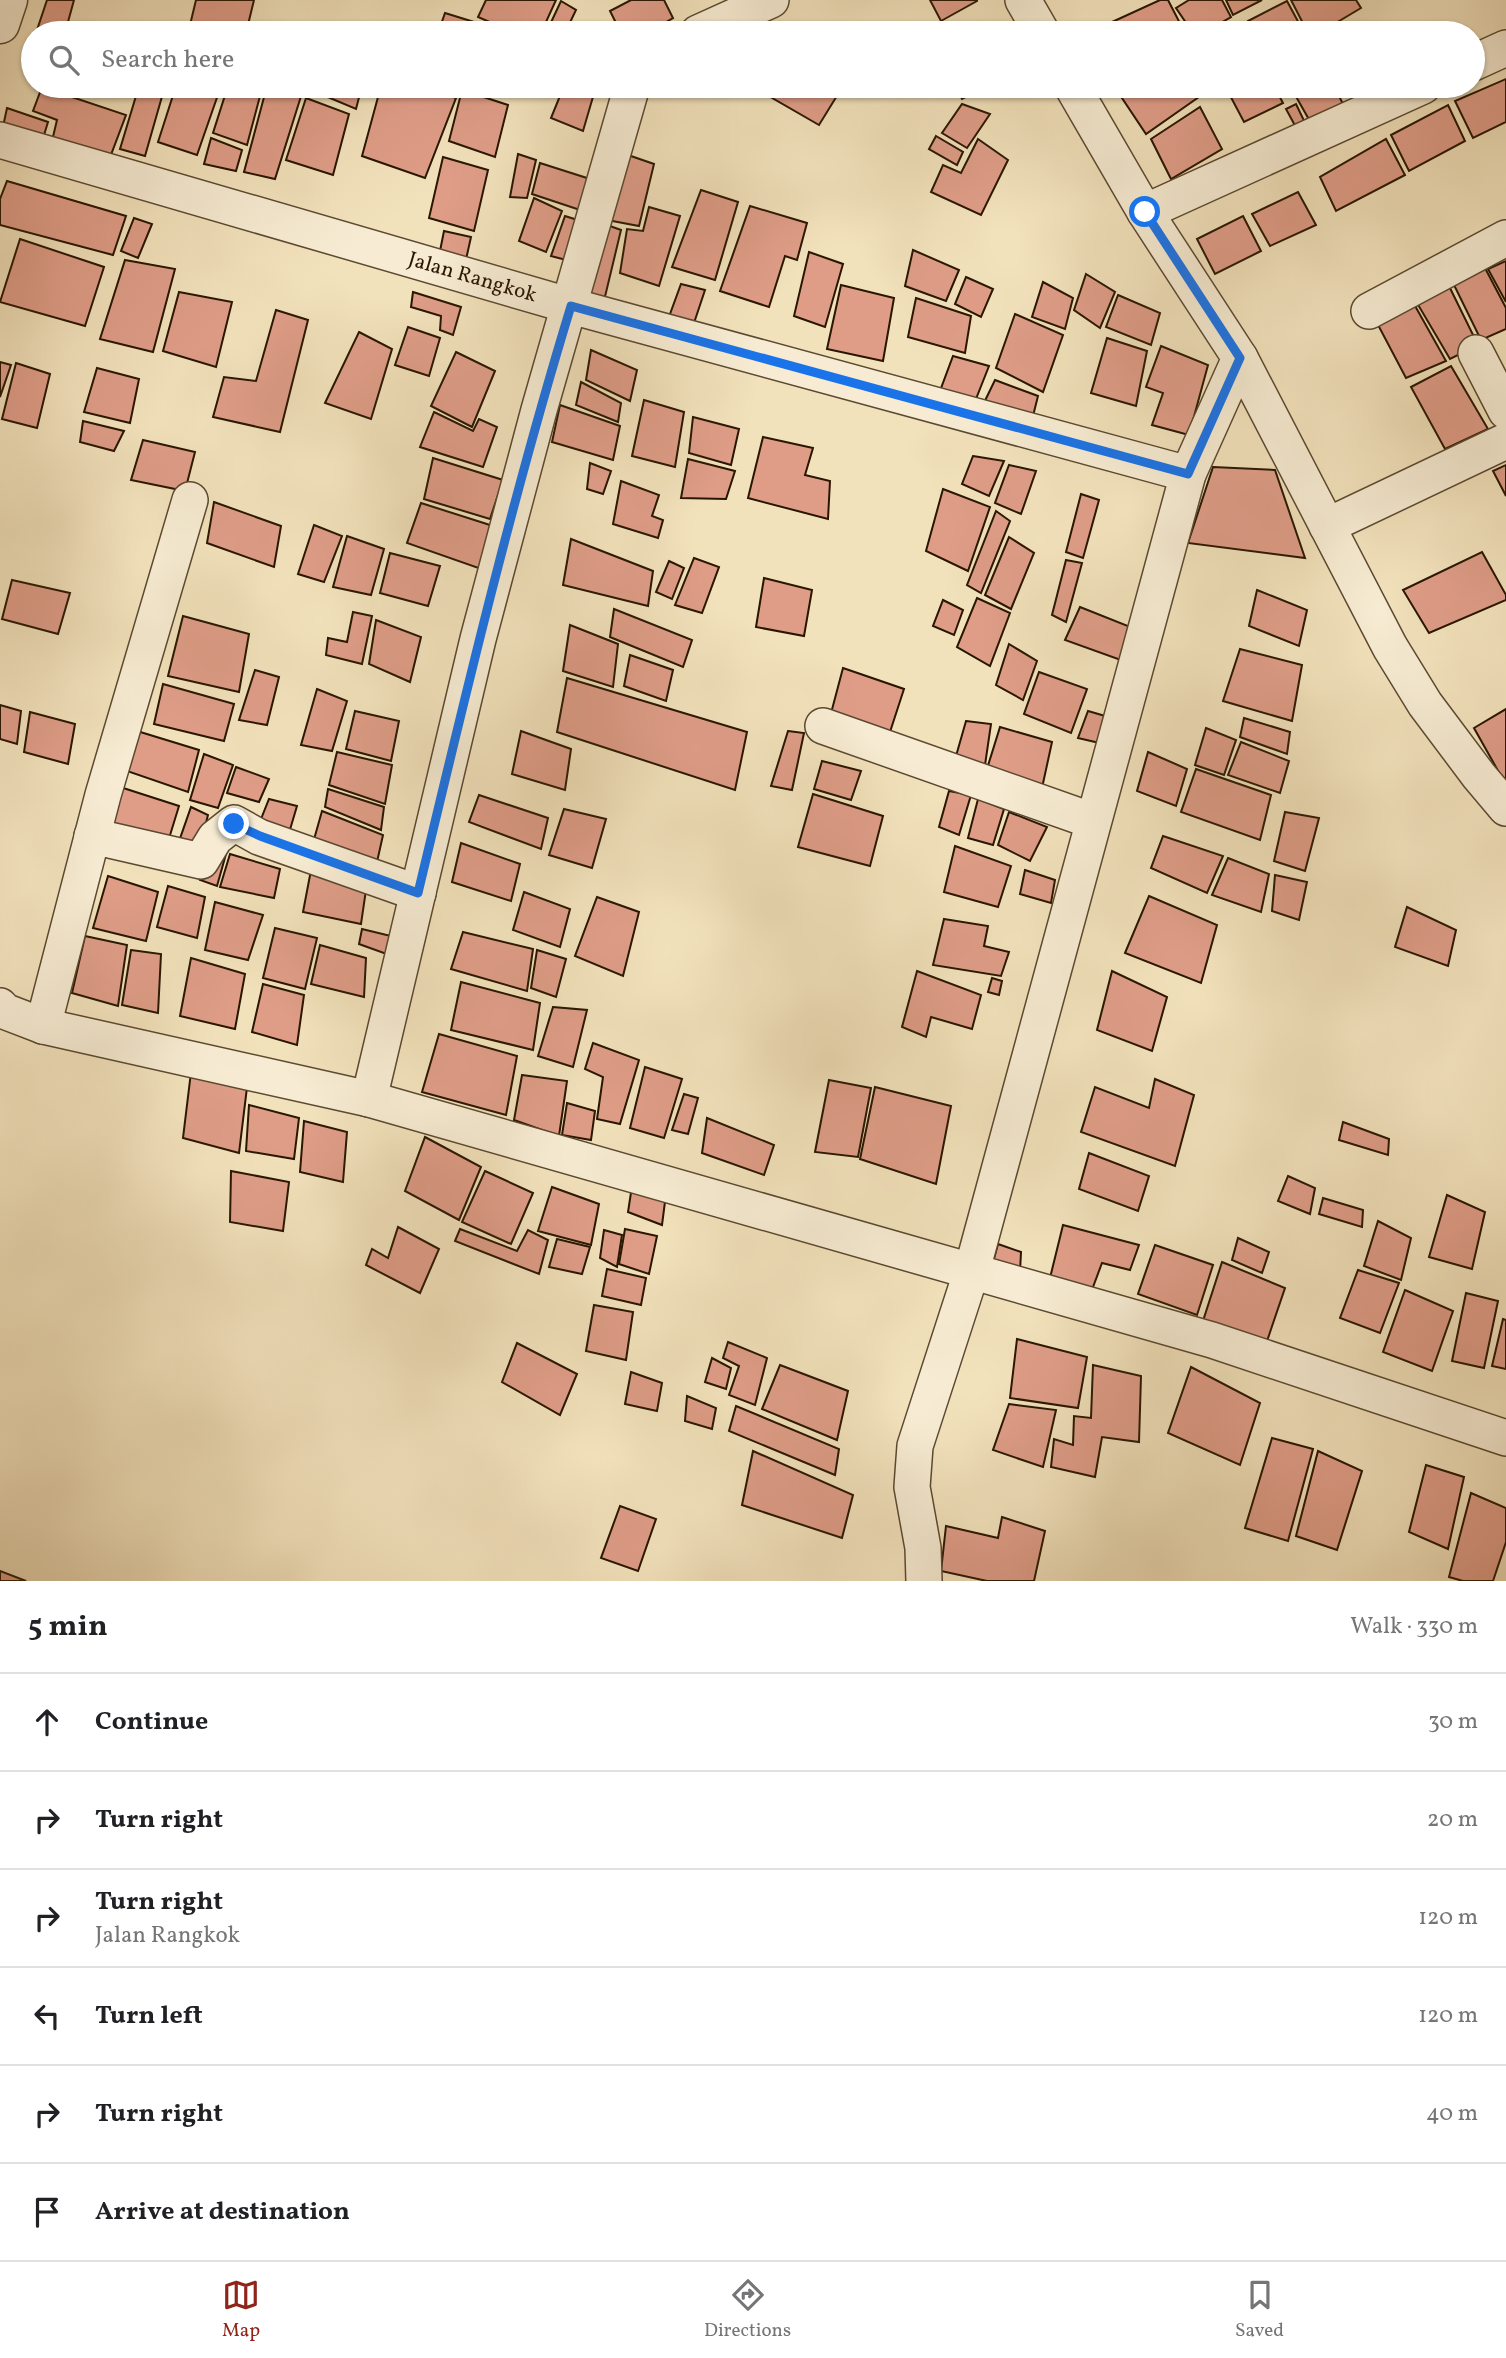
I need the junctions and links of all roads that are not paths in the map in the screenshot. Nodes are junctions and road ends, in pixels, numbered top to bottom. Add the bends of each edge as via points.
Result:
1 (8, 0) edge
2 (771, 0) edge
3 (1023, 0) edge
4 (725, 21) edge
5 (1035, 21) edge
6 (0, 24) edge
7 (1506, 48) edge
8 (1485, 58) edge
9 (629, 98) edge
10 (1079, 98) edge
11 (1397, 98) edge
12 (0, 140) edge
13 (1145, 212) junction
14 (1506, 238) edge
15 (571, 306) junction
16 (1369, 311) dead end
17 (1476, 352) dead end
18 (1240, 358) junction
19 (1506, 411) edge
20 (1506, 441) edge
21 (1188, 474) junction
22 (190, 500) dead end
23 (1327, 526) junction
24 (823, 726) dead end
25 (1506, 808) edge
26 (1093, 821) junction
27 (92, 836) junction
28 (418, 893) junction
29 (0, 1006) edge
30 (43, 1026) junction
31 (369, 1099) junction
32 (972, 1270) junction
33 (1506, 1438) edge
34 (924, 1581) edge

1 - 6 street
2 - 4 street
3 - 5 street
7 - 8 street
9 - 15 street
10 - 13 street
11 - 13 street
12 - 15 street, Jalan Rangkok
13 - 18 street
14 - 16 street
15 - 21 street, Jalan Rangkok
15 - 28 street via 478,639
17 - 19 street
18 - 21 street
18 - 23 street
20 - 23 street
21 - 26 street
22 - 27 street
23 - 25 street via 1425,704
24 - 26 street
26 - 32 street
27 - 28 street via 201,860 215,838 234,824
27 - 30 street
28 - 31 street
29 - 30 street
30 - 31 street
31 - 32 street
32 - 33 street via 1212,1340
32 - 34 street via 915,1446 912,1487

